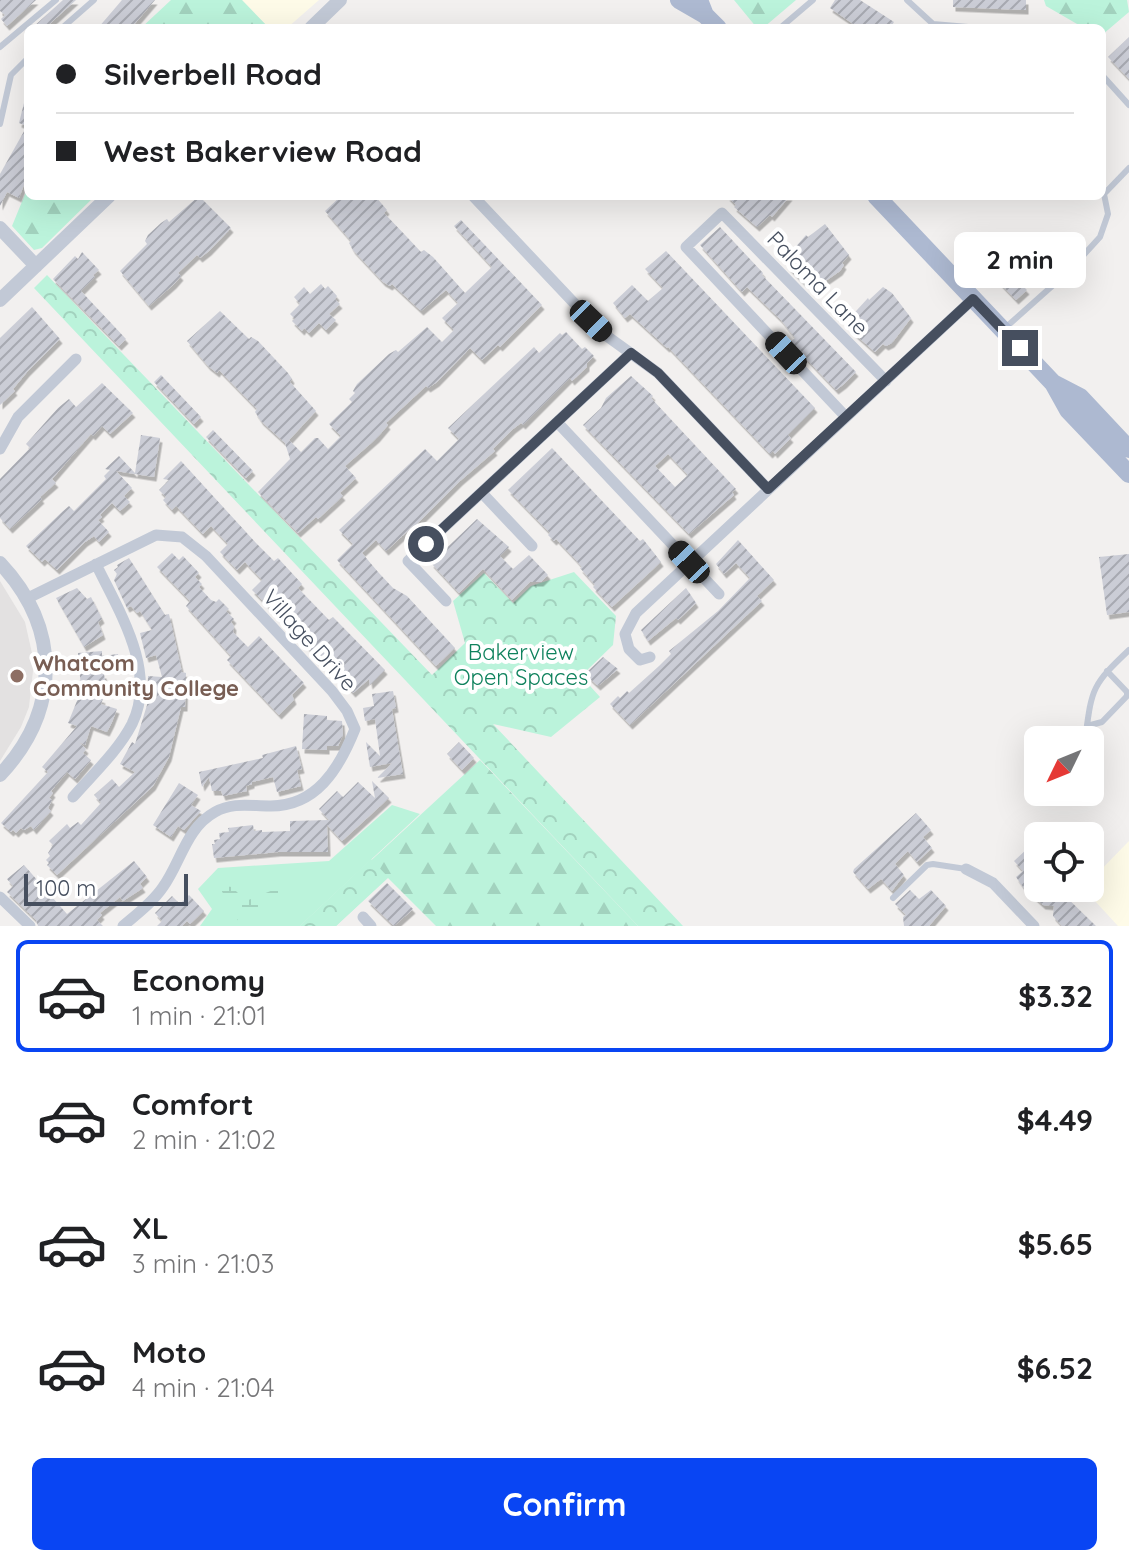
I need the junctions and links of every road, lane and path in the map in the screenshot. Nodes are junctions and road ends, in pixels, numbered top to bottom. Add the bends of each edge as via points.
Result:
1 (56, 0) edge
2 (94, 0) edge
3 (340, 0) edge
4 (679, 0) edge
5 (813, 0) edge
6 (907, 0) edge
7 (707, 14) edge
8 (27, 24) edge
9 (67, 24) edge
10 (316, 24) edge
11 (785, 24) edge
12 (933, 24) edge
13 (24, 26) edge
14 (1, 45) edge
15 (24, 62) edge
16 (1106, 79) edge
17 (1129, 105) edge
18 (0, 124) edge
19 (1129, 168) edge
20 (1106, 192) edge
21 (105, 200) edge
22 (477, 200) edge
23 (880, 200) edge
24 (1105, 200) edge
25 (0, 228) edge
26 (36, 266) junction
27 (973, 299) junction
28 (0, 300) edge
29 (1003, 330) junction
30 (631, 353) junction
31 (76, 359) dead end
32 (886, 381) junction
33 (1053, 383) junction
34 (846, 417) junction
35 (557, 422) junction
36 (0, 449) edge
37 (1129, 449) edge
38 (1129, 474) edge
39 (768, 489) junction
40 (482, 493) junction
41 (532, 546) dead end
42 (689, 562) junction
43 (0, 563) edge
44 (96, 564) junction
45 (719, 594) dead end
46 (28, 598) junction
47 (446, 601) dead end
48 (1129, 650) edge
49 (650, 657) dead end
50 (1107, 671) junction
51 (1087, 726) joint
52 (0, 775) edge
53 (73, 797) dead end
54 (966, 869) joint
55 (0, 897) edge
56 (893, 898) dead end
57 (30, 926) edge
58 (123, 926) edge
59 (1034, 926) edge

1 - 8 lane
2 - 9 lane
3 - 10 street
4 - 7 main road
5 - 11 lane
6 - 12 lane
13 - 14 lane
15 - 18 lane via 11,75
16 - 17 lane
19 - 20 lane
21 - 26 street
22 - 30 street via 591,321
23 - 27 main road
24 - 29 lane via 1108,214 1100,237
25 - 26 street
26 - 28 street
27 - 29 main road
27 - 32 street
29 - 33 main road
30 - 35 street
30 - 39 street via 658,373
31 - 36 street via 18,417
32 - 34 street
32 - 34 street, Paloma Lane via 722,213 686,247
33 - 37 main road via 1080,397
33 - 38 main road via 1068,410
34 - 39 street
35 - 40 street
35 - 42 street
39 - 42 street
40 - 41 street
40 - 47 street via 408,561
42 - 45 street
42 - 49 street via 636,613 625,634 629,649 640,660
43 - 46 street
44 - 46 street, Village Drive
44 - 53 street via 128,630 140,690 133,722
44 - 58 street, Village Drive via 156,535 182,537 332,691 355,729 344,758 314,794 291,805 238,804 195,826 163,887
46 - 52 street via 43,643 46,686 29,739
48 - 50 lane
50 - 51 lane via 1091,692
50 - 51 lane via 1127,696 1102,722
54 - 56 lane via 927,865
54 - 59 street via 993,883
55 - 57 street

